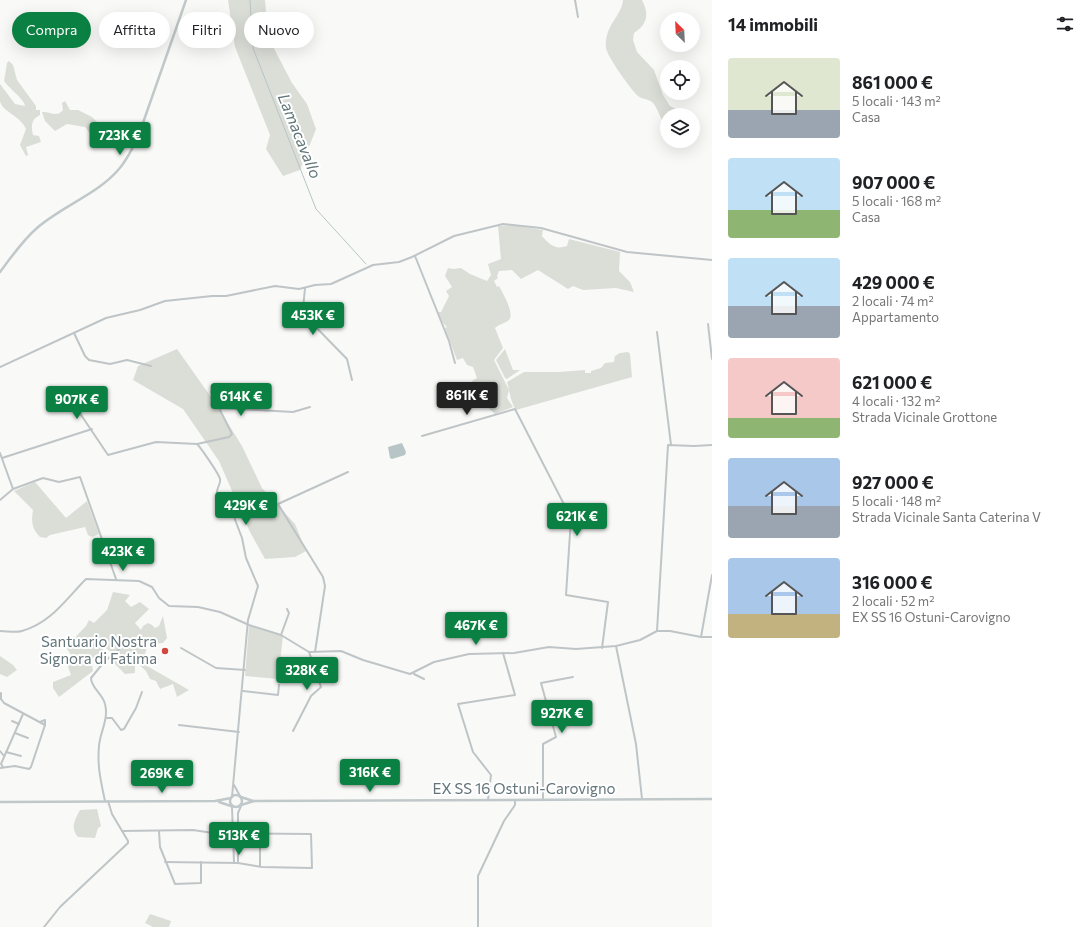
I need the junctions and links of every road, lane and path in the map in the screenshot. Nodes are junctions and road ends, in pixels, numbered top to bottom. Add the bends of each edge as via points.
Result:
1 (186, 0) edge
2 (575, 0) edge
3 (578, 17) dead end
4 (415, 256) junction
5 (712, 260) edge
6 (0, 272) edge
7 (305, 288) junction
8 (708, 324) dead end
9 (657, 332) dead end
10 (74, 333) junction
11 (712, 358) edge
12 (455, 362) dead end
13 (151, 366) dead end
14 (0, 367) edge
15 (352, 380) dead end
16 (211, 392) dead end
17 (73, 403) dead end
18 (310, 407) dead end
19 (221, 408) junction
20 (92, 429) junction
21 (422, 436) dead end
22 (197, 444) junction
23 (671, 445) junction
24 (712, 445) edge
25 (0, 453) edge
26 (2, 458) junction
27 (348, 472) dead end
28 (13, 489) junction
29 (0, 500) edge
30 (712, 576) edge
31 (116, 579) junction
32 (287, 610) dead end
33 (249, 624) junction
34 (0, 631) edge
35 (657, 631) junction
36 (282, 635) junction
37 (700, 637) junction
38 (712, 637) edge
39 (125, 644) dead end
40 (616, 646) junction
41 (181, 648) dead end
42 (602, 648) junction
43 (309, 652) junction
44 (315, 652) junction
45 (503, 653) junction
46 (245, 670) junction
47 (414, 674) junction
48 (573, 676) dead end
49 (424, 679) dead end
50 (280, 685) dead end
51 (243, 691) junction
52 (142, 692) dead end
53 (1, 693) dead end
54 (0, 699) edge
55 (24, 714) junction
56 (106, 718) junction
57 (12, 721) dead end
58 (19, 724) junction
59 (179, 725) dead end
60 (293, 731) dead end
61 (239, 732) junction
62 (15, 733) junction
63 (28, 738) dead end
64 (0, 751) edge
65 (6, 752) junction
66 (4, 756) junction
67 (21, 756) dead end
68 (0, 765) edge
69 (1, 768) edge
70 (234, 784) junction
71 (240, 796) junction
72 (231, 797) junction
73 (642, 799) junction
74 (712, 799) edge
75 (488, 800) junction
76 (515, 800) junction
77 (544, 800) junction
78 (107, 801) junction
79 (215, 801) junction
80 (254, 801) junction
81 (0, 802) edge
82 (232, 806) junction
83 (241, 806) junction
84 (122, 831) junction
85 (159, 831) junction
86 (233, 834) junction
87 (238, 834) junction
88 (260, 834) junction
89 (165, 862) junction
90 (201, 862) junction
91 (234, 863) junction
92 (238, 863) junction
93 (260, 867) junction
94 (44, 927) edge
95 (478, 927) edge

1 - 6 main road via 137,140 128,158 104,183 38,227 19,245
2 - 3 street
4 - 5 street via 454,236 503,224 541,228 627,252
4 - 7 street via 399,262 373,265 330,284
4 - 12 street via 450,341
7 - 10 street via 275,286 226,296 165,301 106,318
7 - 15 street via 302,319 305,316 347,359
8 - 11 street
9 - 23 street
10 - 13 street via 89,360 110,364 132,361
10 - 14 street
16 - 19 street
17 - 20 street
18 - 19 street via 293,412
19 - 22 street via 231,436
20 - 22 street via 108,455 156,442
20 - 26 street
21 - 42 street via 515,409 571,518 566,595 608,602
22 - 33 street via 220,478 217,492 231,509 242,538 246,558 258,585
23 - 24 street
23 - 35 street via 668,445
25 - 26 street
26 - 28 street
27 - 44 street via 278,504 323,577 325,586
28 - 29 street
28 - 31 street via 43,478 59,482 80,477
30 - 37 street
31 - 33 street via 139,581 152,587 159,598 169,606 220,612
31 - 34 street via 86,579 48,619 21,631
32 - 36 street via 289,613
33 - 36 street
33 - 46 street
35 - 37 street
35 - 40 street via 640,640
36 - 43 street
37 - 38 street
39 - 56 street via 104,662 91,678 105,704
40 - 42 street
40 - 73 street via 636,744
41 - 46 street via 216,668
42 - 45 street via 549,648
43 - 44 street
43 - 60 street via 321,687 312,696
44 - 47 street via 341,651
45 - 47 street via 469,654 447,659 421,667
45 - 75 street via 514,695 458,704 473,753 491,775
46 - 51 street
47 - 49 street
48 - 77 street via 541,683 556,737 543,744
50 - 51 street via 278,695
51 - 61 street
52 - 56 street via 124,729 121,730 112,718
53 - 54 street
54 - 55 street
55 - 58 street
55 - 69 street via 45,724 30,767
56 - 78 street via 99,745 98,767
57 - 58 street
58 - 62 street
59 - 61 street
61 - 70 street
62 - 63 street
62 - 65 street
64 - 66 street
65 - 66 street
65 - 67 street
66 - 68 street
68 - 69 street
70 - 71 street
70 - 72 street
71 - 72 main road
71 - 80 main road
71 - 83 main road
72 - 79 main road
72 - 82 main road
73 - 74 main road, EX SS 16 Ostuni-Carovigno
73 - 77 main road, EX SS 16 Ostuni-Carovigno
75 - 76 main road, EX SS 16 Ostuni-Carovigno
75 - 80 main road, EX SS 16 Ostuni-Carovigno
76 - 77 main road, EX SS 16 Ostuni-Carovigno
76 - 95 street via 516,805 504,821 478,876
78 - 79 main road
78 - 81 main road
78 - 84 street
79 - 82 main road
80 - 83 main road
82 - 83 main road
82 - 86 street
83 - 87 street via 238,813
84 - 85 street
84 - 94 street via 128,842 60,907
85 - 86 street via 193,830
85 - 89 street via 160,847
86 - 87 street
86 - 91 street
87 - 88 street
87 - 92 street
88 - 93 street
88 - 93 street via 311,834 312,868
89 - 90 street
89 - 90 street via 175,884 201,883
90 - 91 street
91 - 92 street
92 - 93 street

